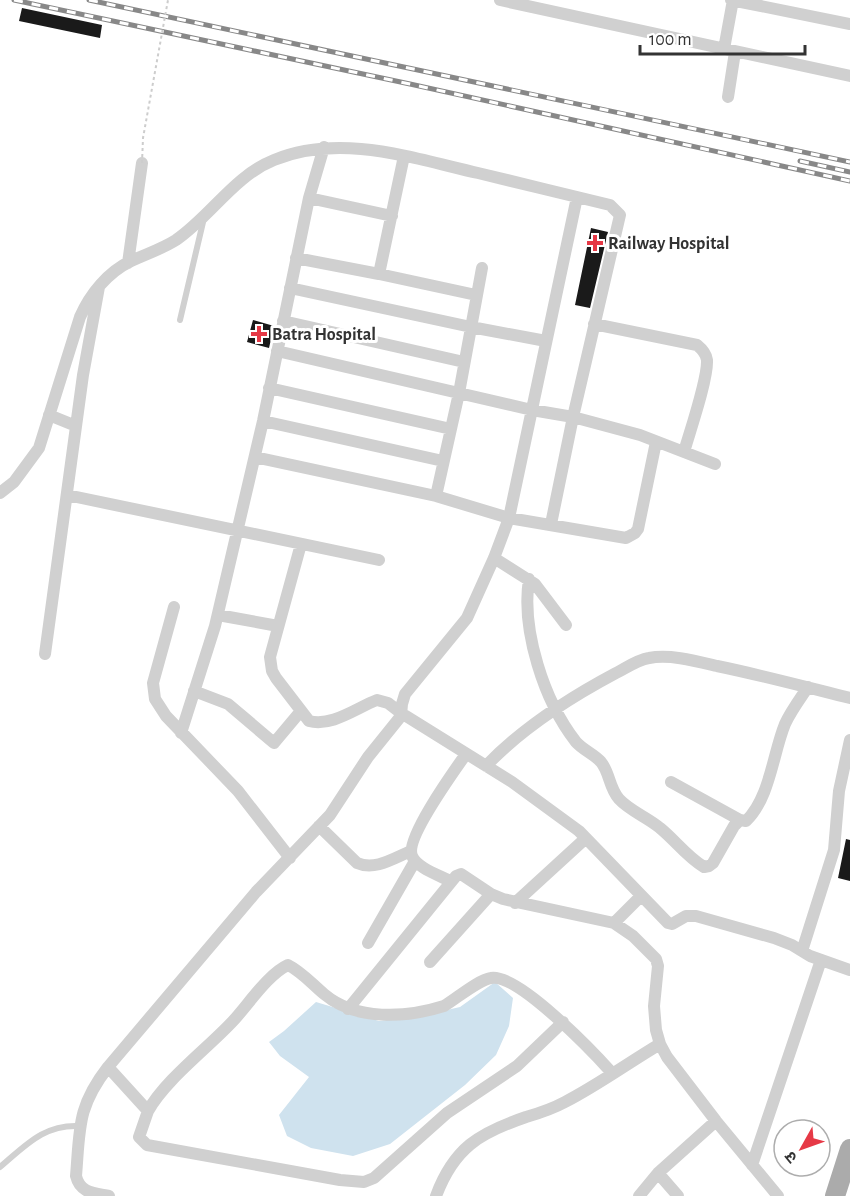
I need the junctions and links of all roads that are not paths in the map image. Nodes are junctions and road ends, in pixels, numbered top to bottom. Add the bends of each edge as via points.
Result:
1 (500, 0) edge
2 (732, 0) edge
3 (850, 24) edge
4 (730, 50) junction
5 (850, 76) edge
6 (728, 97) dead end
7 (324, 147) junction
8 (404, 156) junction
9 (142, 163) road end
10 (577, 197) junction
11 (309, 198) junction
12 (205, 215) junction
13 (392, 216) junction
14 (296, 258) junction
15 (128, 262) junction
16 (482, 268) dead end
17 (380, 274) junction
18 (99, 287) junction
19 (290, 288) junction
20 (476, 295) junction
21 (180, 320) dead end
22 (283, 321) junction
23 (594, 324) junction
24 (471, 327) junction
25 (546, 341) junction
26 (277, 351) junction
27 (464, 362) junction
28 (269, 388) junction
29 (459, 393) junction
30 (532, 410) junction
31 (49, 415) junction
32 (573, 417) junction
33 (263, 421) junction
34 (76, 426) junction
35 (451, 429) junction
36 (656, 442) junction
37 (684, 452) junction
38 (255, 457) junction
39 (443, 461) junction
40 (715, 464) dead end
41 (0, 493) edge
42 (67, 495) junction
43 (436, 496) junction
44 (509, 518) junction
45 (551, 524) junction
46 (237, 531) junction
47 (301, 544) junction
48 (494, 558) junction
49 (379, 560) dead end
50 (530, 579) junction
51 (174, 607) dead end
52 (218, 615) junction
53 (279, 626) junction
54 (566, 626) dead end
55 (45, 654) dead end
56 (808, 687) junction
57 (194, 691) junction
58 (850, 698) edge
59 (556, 710) junction
60 (300, 712) junction
61 (401, 715) junction
62 (181, 733) junction
63 (850, 740) edge
64 (465, 754) junction
65 (486, 766) junction
66 (671, 782) dead end
67 (740, 820) junction
68 (319, 826) junction
69 (586, 838) junction
70 (413, 856) junction
71 (290, 858) junction
72 (450, 881) junction
73 (491, 894) junction
74 (641, 896) junction
75 (515, 903) junction
76 (614, 923) junction
77 (368, 943) dead end
78 (802, 951) junction
79 (821, 960) junction
80 (430, 962) dead end
81 (850, 970) edge
82 (348, 1009) junction
83 (563, 1022) junction
84 (660, 1044) junction
85 (108, 1067) junction
86 (612, 1073) junction
87 (148, 1111) junction
88 (716, 1121) junction
89 (80, 1126) junction
90 (850, 1149) edge
91 (752, 1165) junction
92 (0, 1167) edge
93 (658, 1173) junction
94 (107, 1196) edge
95 (436, 1196) edge
96 (639, 1196) edge
97 (678, 1196) edge
98 (778, 1196) edge
99 (836, 1196) edge

1 - 4 street
2 - 3 street
2 - 4 street
4 - 5 street
4 - 6 street
7 - 8 street
7 - 11 street
7 - 12 street via 273,160 254,170
8 - 10 street
8 - 13 street
9 - 15 street
10 - 23 street via 610,205 620,215
10 - 25 street
11 - 13 street
11 - 14 street
12 - 15 street via 176,240
12 - 21 lane
13 - 17 street
14 - 17 street
14 - 19 street
15 - 18 street
16 - 20 street
17 - 20 street
18 - 31 street via 80,317
18 - 34 street
19 - 22 street
19 - 24 street
20 - 24 street
22 - 26 street
22 - 27 street
23 - 32 street
23 - 37 street via 703,349 707,357 705,374
24 - 25 street
24 - 27 street
25 - 30 street
26 - 28 street
26 - 29 street
27 - 29 street
28 - 33 street
28 - 35 street
29 - 30 street
29 - 35 street
30 - 32 street
30 - 44 street
31 - 34 street
31 - 41 street via 39,448 14,482
32 - 36 street
32 - 45 street
33 - 38 street
33 - 39 street
34 - 42 street
35 - 39 street
36 - 37 street
36 - 45 street via 635,533 626,538
37 - 40 street
38 - 43 street
38 - 46 street
39 - 43 street
42 - 46 street
42 - 55 street
43 - 44 street
44 - 45 street
44 - 48 street
46 - 47 street
46 - 52 street
47 - 49 street
47 - 53 street
48 - 50 street
48 - 61 street via 467,618 405,694
50 - 54 street
50 - 59 street via 526,598 528,620 541,674
51 - 62 street via 153,691 159,707
52 - 53 street
52 - 57 street
53 - 60 street via 270,664
56 - 58 street
56 - 59 street via 687,660 650,657 603,680
56 - 67 street via 785,723 759,802 749,818
57 - 60 street via 228,705 274,743
57 - 62 street
59 - 65 street
59 - 67 street via 576,741 599,760 619,799 704,867 713,863
60 - 61 street via 309,721 322,722 382,700
61 - 64 street
61 - 68 street
62 - 71 street via 238,791
63 - 78 street via 839,791 834,850
64 - 65 street
64 - 70 street via 412,842
65 - 69 street
66 - 67 street
68 - 70 street via 363,866
68 - 71 street
69 - 74 street
69 - 75 street
70 - 72 street
70 - 77 street
71 - 85 street via 256,892
72 - 73 street via 461,874
72 - 82 street
73 - 75 street
73 - 80 street
74 - 76 street
74 - 78 street via 672,924 686,916 696,916 774,938
75 - 76 street
76 - 84 street via 656,959 654,1006
78 - 79 street
79 - 81 street
79 - 91 street
82 - 83 street via 383,1014 436,1009 490,978 499,978
82 - 87 street via 296,969 288,965 281,968
83 - 86 street
83 - 87 street via 517,1066 447,1113 381,1172 364,1182 147,1145 139,1137
84 - 86 street
84 - 88 street via 675,1070
85 - 87 street
85 - 89 street via 90,1094
86 - 95 street via 559,1106 515,1121 473,1142 450,1165
88 - 91 street
88 - 93 street
89 - 92 lane via 48,1130
89 - 94 street via 78,1184 86,1191
90 - 99 main road
91 - 98 street
93 - 96 street
93 - 97 street

